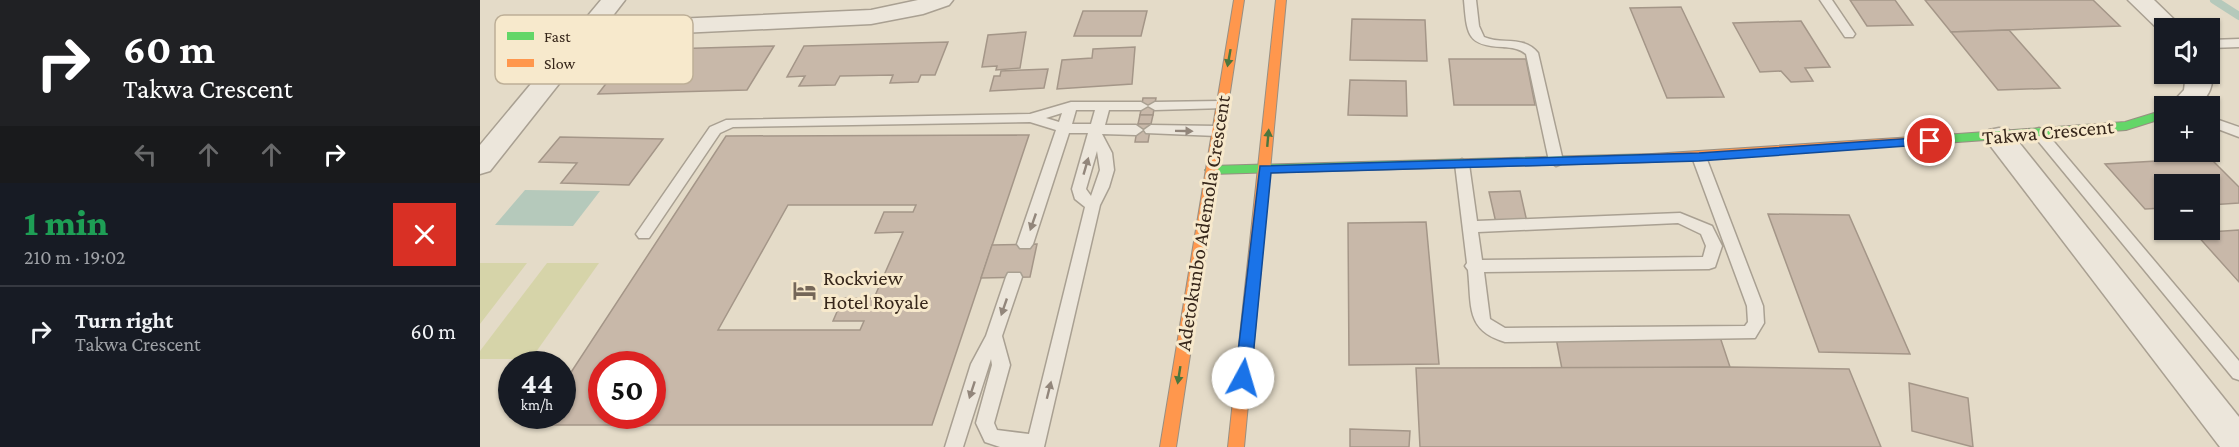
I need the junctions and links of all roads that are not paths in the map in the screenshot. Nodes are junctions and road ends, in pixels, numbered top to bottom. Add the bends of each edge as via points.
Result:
1 (613, 0) edge
2 (941, 0) edge
3 (1239, 0) edge
4 (1281, 0) edge
5 (1470, 0) edge
6 (1826, 0) edge
7 (2140, 0) edge
8 (602, 15) edge
9 (2160, 18) edge
10 (693, 25) edge
11 (1849, 34) dead end
12 (2239, 43) edge
13 (2220, 44) edge
14 (546, 84) edge
15 (1220, 105) junction
16 (1071, 106) junction
17 (1102, 106) junction
18 (2154, 117) edge
19 (1030, 118) junction
20 (2220, 125) edge
21 (1065, 128) junction
22 (1136, 130) dead end
23 (1151, 130) dead end
24 (1217, 131) junction
25 (1095, 132) junction
26 (2239, 132) edge
27 (2038, 133) junction
28 (1999, 137) junction
29 (1699, 157) junction
30 (1556, 161) junction
31 (480, 164) edge
32 (1462, 164) junction
33 (1265, 169) junction
34 (1211, 170) junction
35 (1469, 227) junction
36 (644, 234) dead end
37 (1025, 244) dead end
38 (1473, 266) junction
39 (1014, 277) dead end
40 (994, 336) junction
41 (2239, 373) edge
42 (1036, 444) edge
43 (2239, 444) edge
44 (954, 447) edge
45 (1168, 447) edge
46 (1236, 447) edge

1 - 8 street
2 - 10 street via 871,17
3 -> 15 main road, Adetokunbo Ademola Crescent
33 -> 4 main road
5 - 30 lane via 1475,34 1480,40 1518,44 1532,53
6 - 11 lane
7 - 9 street
12 - 13 lane
14 - 31 street
15 - 17 lane
15 - 24 main road, Adetokunbo Ademola Crescent
16 - 17 lane
16 - 19 lane
16 - 21 lane
17 - 25 lane
18 - 27 main road, Takwa Crescent via 2126,126
19 - 21 lane
19 - 36 lane via 723,125 715,130
20 - 26 lane
21 - 25 lane
21 -> 37 lane
22 - 25 lane
23 -> 24 lane
24 - 34 main road, Adetokunbo Ademola Crescent
42 -> 25 lane via 1094,205 1080,195 1079,189
27 - 28 main road, Takwa Crescent
27 - 41 lane
28 - 29 main road, Takwa Crescent
28 - 43 street
29 - 30 main road, Takwa Crescent
29 - 38 lane via 1755,306 1756,323 1749,333 1505,335 1486,328 1482,320
30 - 32 main road, Takwa Crescent
32 - 33 main road, Takwa Crescent
32 - 35 lane
33 - 34 main road, Takwa Crescent
33 - 46 main road
34 -> 45 main road, Adetokunbo Ademola Crescent
35 - 38 lane
35 - 38 lane via 1680,218 1707,230 1714,246 1709,263
39 -> 40 lane
40 - 42 lane via 1001,365 985,423 991,436
40 -> 44 lane via 980,364

